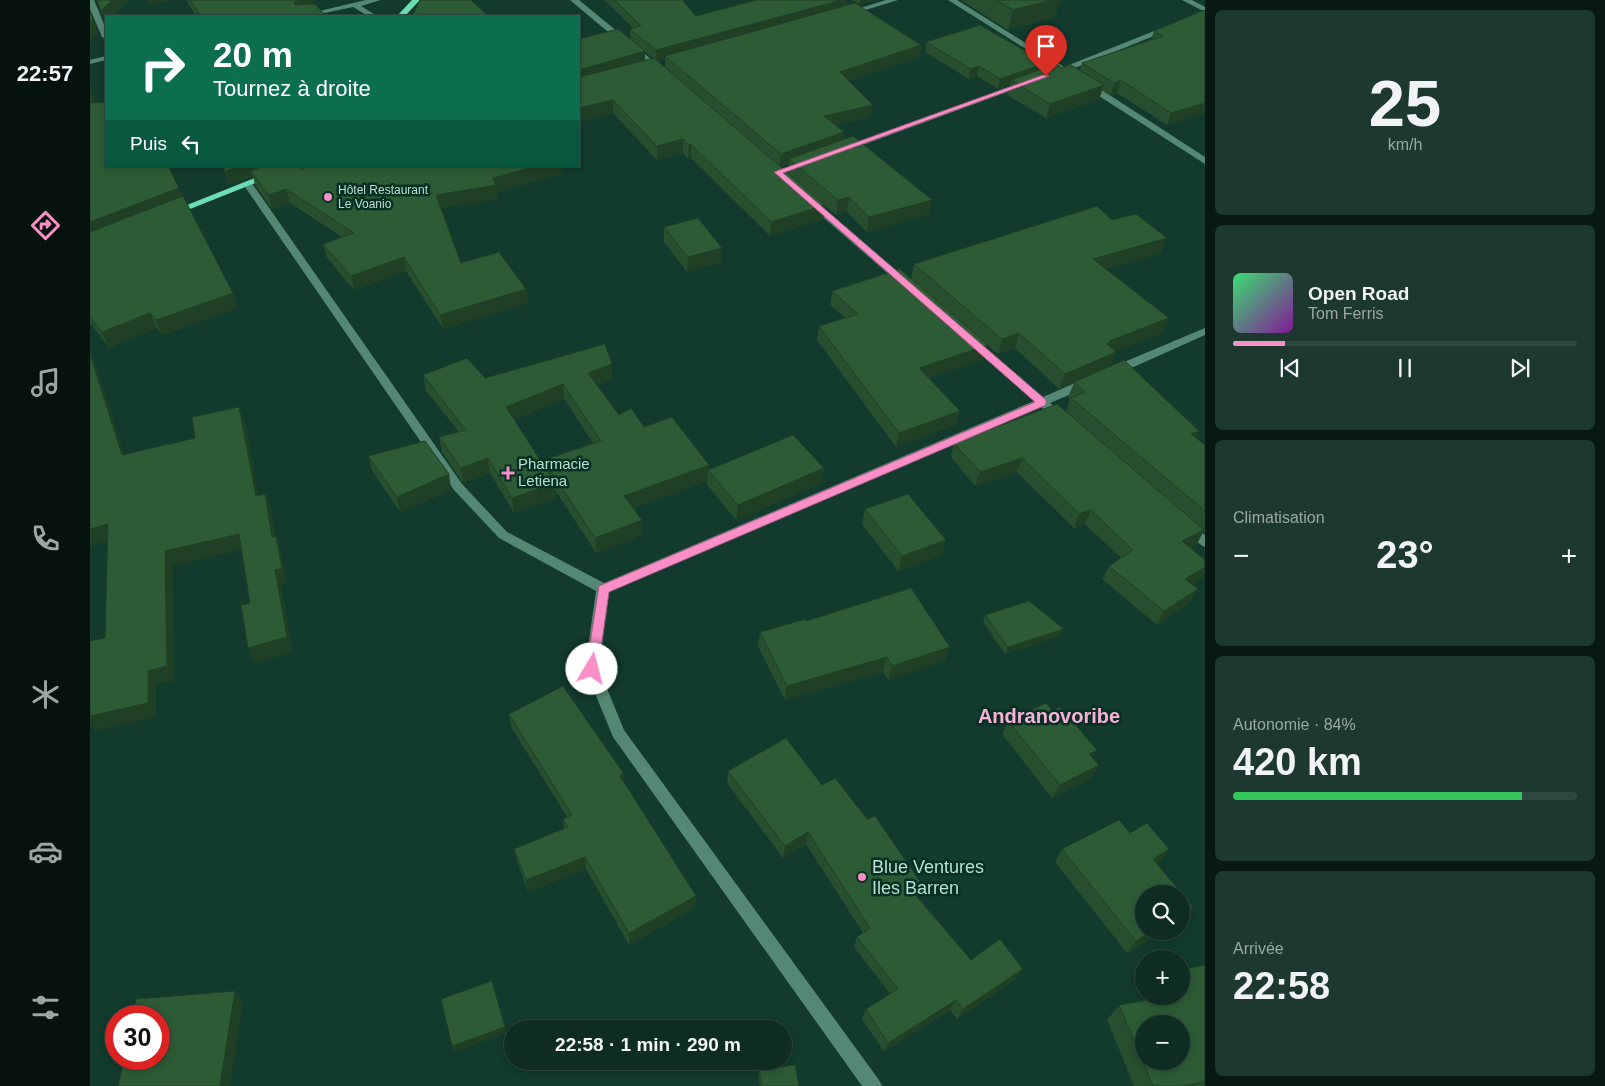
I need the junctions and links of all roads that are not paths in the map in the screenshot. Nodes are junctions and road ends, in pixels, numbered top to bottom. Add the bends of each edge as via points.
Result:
1 (90, 0) edge
2 (377, 0) edge
3 (416, 0) edge
4 (574, 0) edge
5 (894, 0) edge
6 (952, 0) edge
7 (1186, 0) edge
8 (354, 5) junction
9 (1205, 10) edge
10 (307, 15) edge
11 (371, 15) edge
12 (403, 15) edge
13 (1205, 15) edge
14 (837, 16) edge
15 (1196, 18) edge
16 (1178, 25) edge
17 (105, 35) edge
18 (105, 58) edge
19 (90, 62) edge
20 (1064, 70) junction
21 (1045, 76) edge
22 (670, 79) edge
23 (1036, 80) edge
24 (833, 152) edge
25 (1205, 162) edge
26 (291, 167) edge
27 (248, 184) junction
28 (800, 192) edge
29 (164, 216) edge
30 (911, 288) edge
31 (1205, 331) edge
32 (962, 333) edge
33 (1042, 402) junction
34 (1072, 428) edge
35 (1183, 523) edge
36 (1205, 542) edge
37 (604, 589) junction
38 (874, 1086) edge

1 - 17 street
2 - 8 street
3 - 12 main road
4 - 22 street
5 - 14 street
6 - 20 street
7 - 9 street
8 - 10 street
8 - 11 street
13 - 15 street
16 - 20 street
18 - 19 street
20 - 21 street
20 - 25 street
23 - 24 street
26 - 27 main road
27 - 29 main road
27 - 37 street via 458,487 503,535
28 - 30 street
31 - 33 street
32 - 33 street
33 - 34 street
33 - 37 street
35 - 36 street
37 - 38 street via 592,669 618,733

